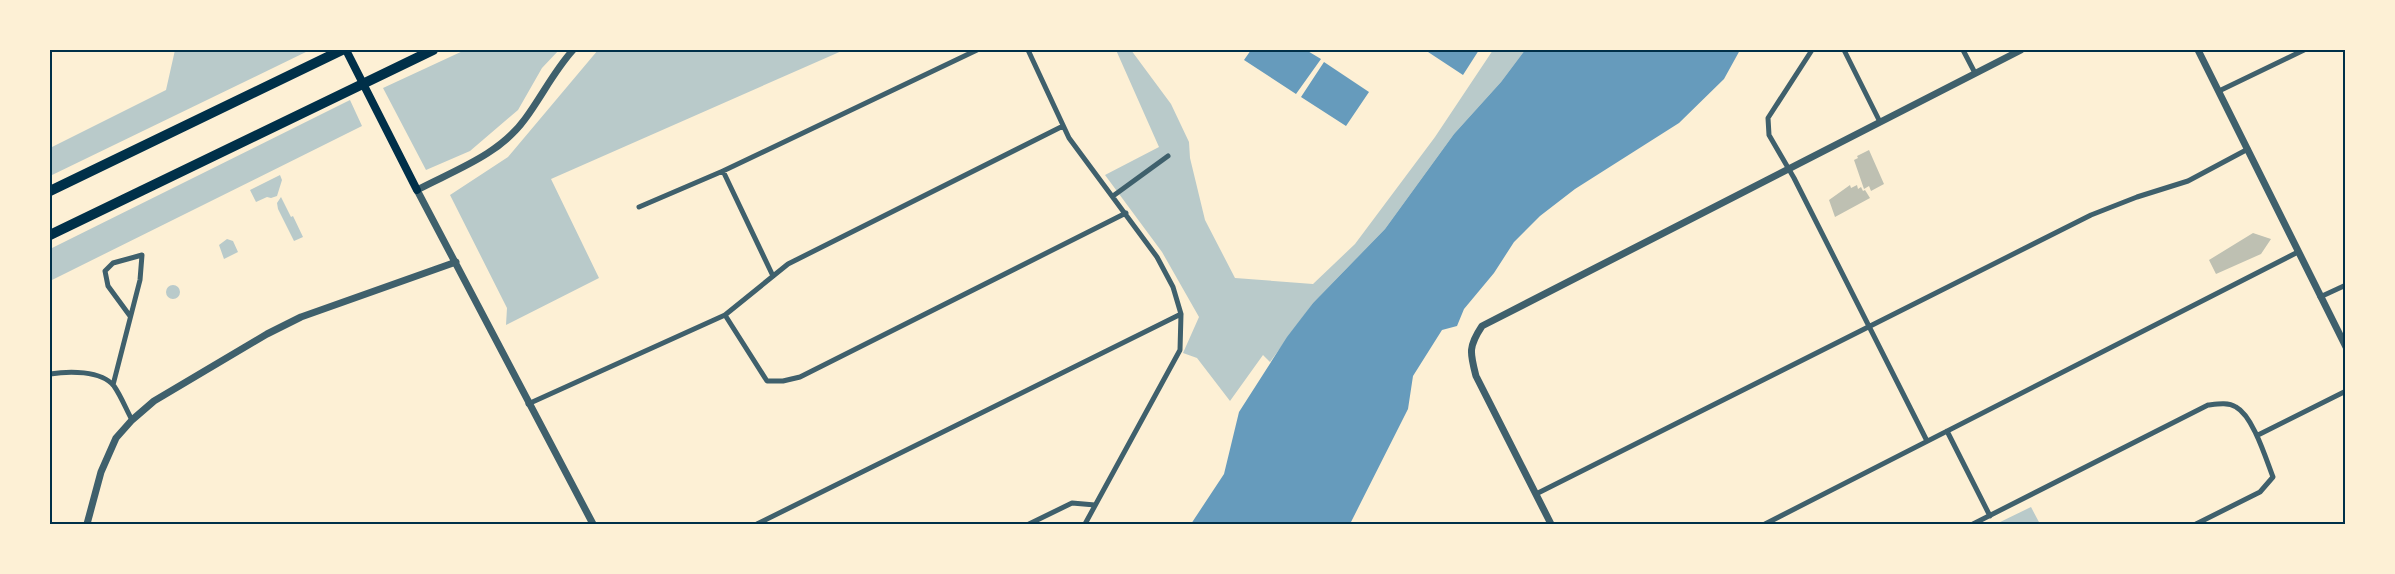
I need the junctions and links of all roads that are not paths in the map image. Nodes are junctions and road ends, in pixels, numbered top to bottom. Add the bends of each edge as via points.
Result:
1 (344, 50) edge
2 (433, 50) edge
3 (573, 50) edge
4 (977, 50) edge
5 (1028, 50) edge
6 (1812, 50) edge
7 (1844, 50) edge
8 (1963, 50) edge
9 (2021, 50) edge
10 (2198, 50) edge
11 (2304, 50) edge
12 (1975, 73) junction
13 (2219, 91) junction
14 (1880, 122) junction
15 (1063, 126) junction
16 (2248, 149) junction
17 (1168, 156) dead end
18 (1788, 167) junction
19 (723, 171) junction
20 (417, 190) junction
21 (50, 191) edge
22 (1113, 196) junction
23 (639, 207) dead end
24 (1126, 213) junction
25 (50, 235) edge
26 (2298, 252) junction
27 (456, 262) junction
28 (773, 276) junction
29 (2346, 285) edge
30 (2320, 297) junction
31 (1181, 314) junction
32 (725, 315) junction
33 (130, 316) junction
34 (1869, 326) junction
35 (2346, 347) edge
36 (50, 374) edge
37 (113, 385) junction
38 (2346, 391) edge
39 (528, 404) junction
40 (132, 420) junction
41 (1947, 432) junction
42 (2258, 435) junction
43 (1928, 441) junction
44 (1536, 494) junction
45 (1095, 505) junction
46 (1990, 516) junction
47 (87, 525) edge
48 (593, 525) edge
49 (757, 525) edge
50 (1029, 525) edge
51 (1085, 525) edge
52 (1551, 525) edge
53 (1765, 525) edge
54 (1973, 525) edge
55 (2196, 525) edge

1 - 20 main road
1 - 21 highway
2 - 25 highway
3 - 20 street via 510,135 481,158
4 - 19 street
5 - 15 street
6 - 18 street via 1768,118 1769,135
7 - 14 street
8 - 12 street
9 - 12 street
10 - 13 street
11 - 13 street
12 - 14 street
13 - 16 street
14 - 18 street
15 - 22 street
15 - 28 street via 788,264
16 - 26 street
16 - 34 street via 2188,181 2091,215
17 - 22 street
18 - 34 street
18 - 44 street via 1482,326 1470,353 1476,376
19 - 23 street
19 - 28 street
20 - 27 street
22 - 24 street
24 - 31 street via 1157,257 1173,287
24 - 32 street via 800,377 767,381
26 - 30 street
26 - 41 street
27 - 39 street
27 - 40 street via 301,317 192,377
28 - 32 street
29 - 30 street
30 - 35 street
31 - 45 street via 1180,350
31 - 49 street
32 - 39 street
33 - 33 street via 140,280 142,255 113,263 105,272 108,286
33 - 37 street
34 - 43 street
34 - 44 street
36 - 37 street via 81,373
37 - 40 street
38 - 42 street
39 - 48 street
40 - 47 street via 106,455
41 - 43 street
41 - 46 street
42 - 46 street via 2238,407 2224,403 2208,405
42 - 55 street via 2272,477 2260,492
43 - 53 street
44 - 52 street
45 - 50 street via 1072,503
45 - 51 street
46 - 54 street

